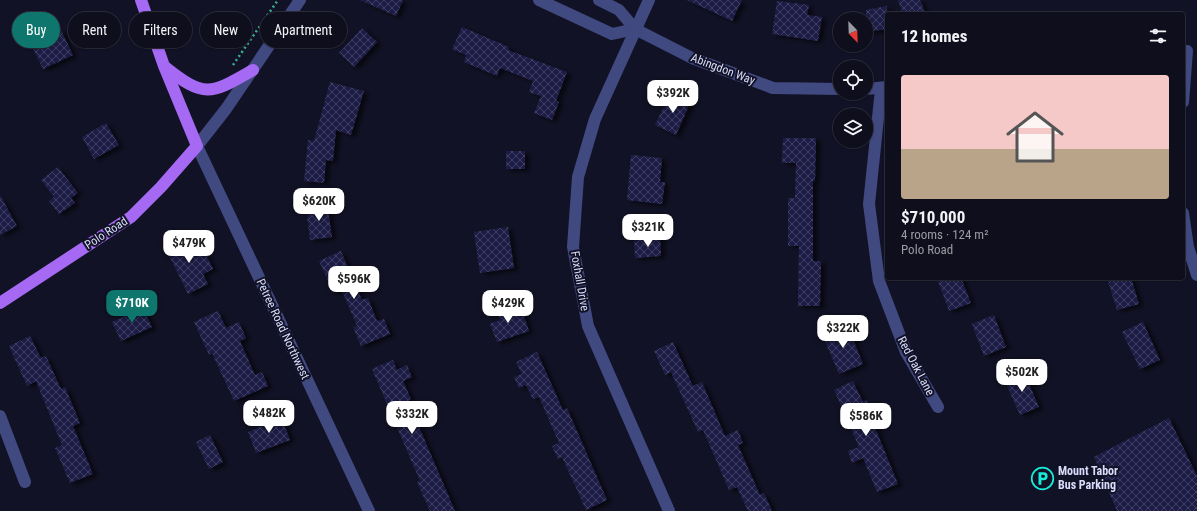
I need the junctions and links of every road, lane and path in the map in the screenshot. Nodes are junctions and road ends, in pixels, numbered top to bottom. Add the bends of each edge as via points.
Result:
1 (141, 0) edge
2 (278, 0) edge
3 (300, 0) edge
4 (539, 0) edge
5 (599, 0) edge
6 (649, 0) edge
7 (635, 29) junction
8 (1189, 52) edge
9 (164, 66) junction
10 (231, 68) dead end
11 (253, 70) junction
12 (1185, 85) edge
13 (884, 88) edge
14 (833, 89) edge
15 (873, 89) edge
16 (197, 146) junction
17 (1185, 227) edge
18 (1197, 275) edge
19 (0, 303) edge
20 (938, 407) dead end
21 (0, 416) edge
22 (25, 482) dead end
23 (369, 511) edge
24 (669, 511) edge

1 - 9 main road
2 - 10 path
3 - 11 street
4 - 7 street via 612,34
5 - 7 street, Abingdon Way via 619,10
6 - 7 street, Foxhall Drive
7 - 14 street, Abingdon Way via 692,58 773,88
7 - 24 street, Foxhall Drive via 595,119 578,177 573,247 588,326
8 - 12 street
9 - 11 main road via 194,88 208,90 223,87
9 - 16 main road
11 - 16 street
13 - 15 street
13 - 20 street, Red Oak Lane via 869,204 879,281 906,352
16 - 19 main road, Polo Road via 131,217
16 - 23 street, Petree Road Northwest
17 - 18 street
21 - 22 street

